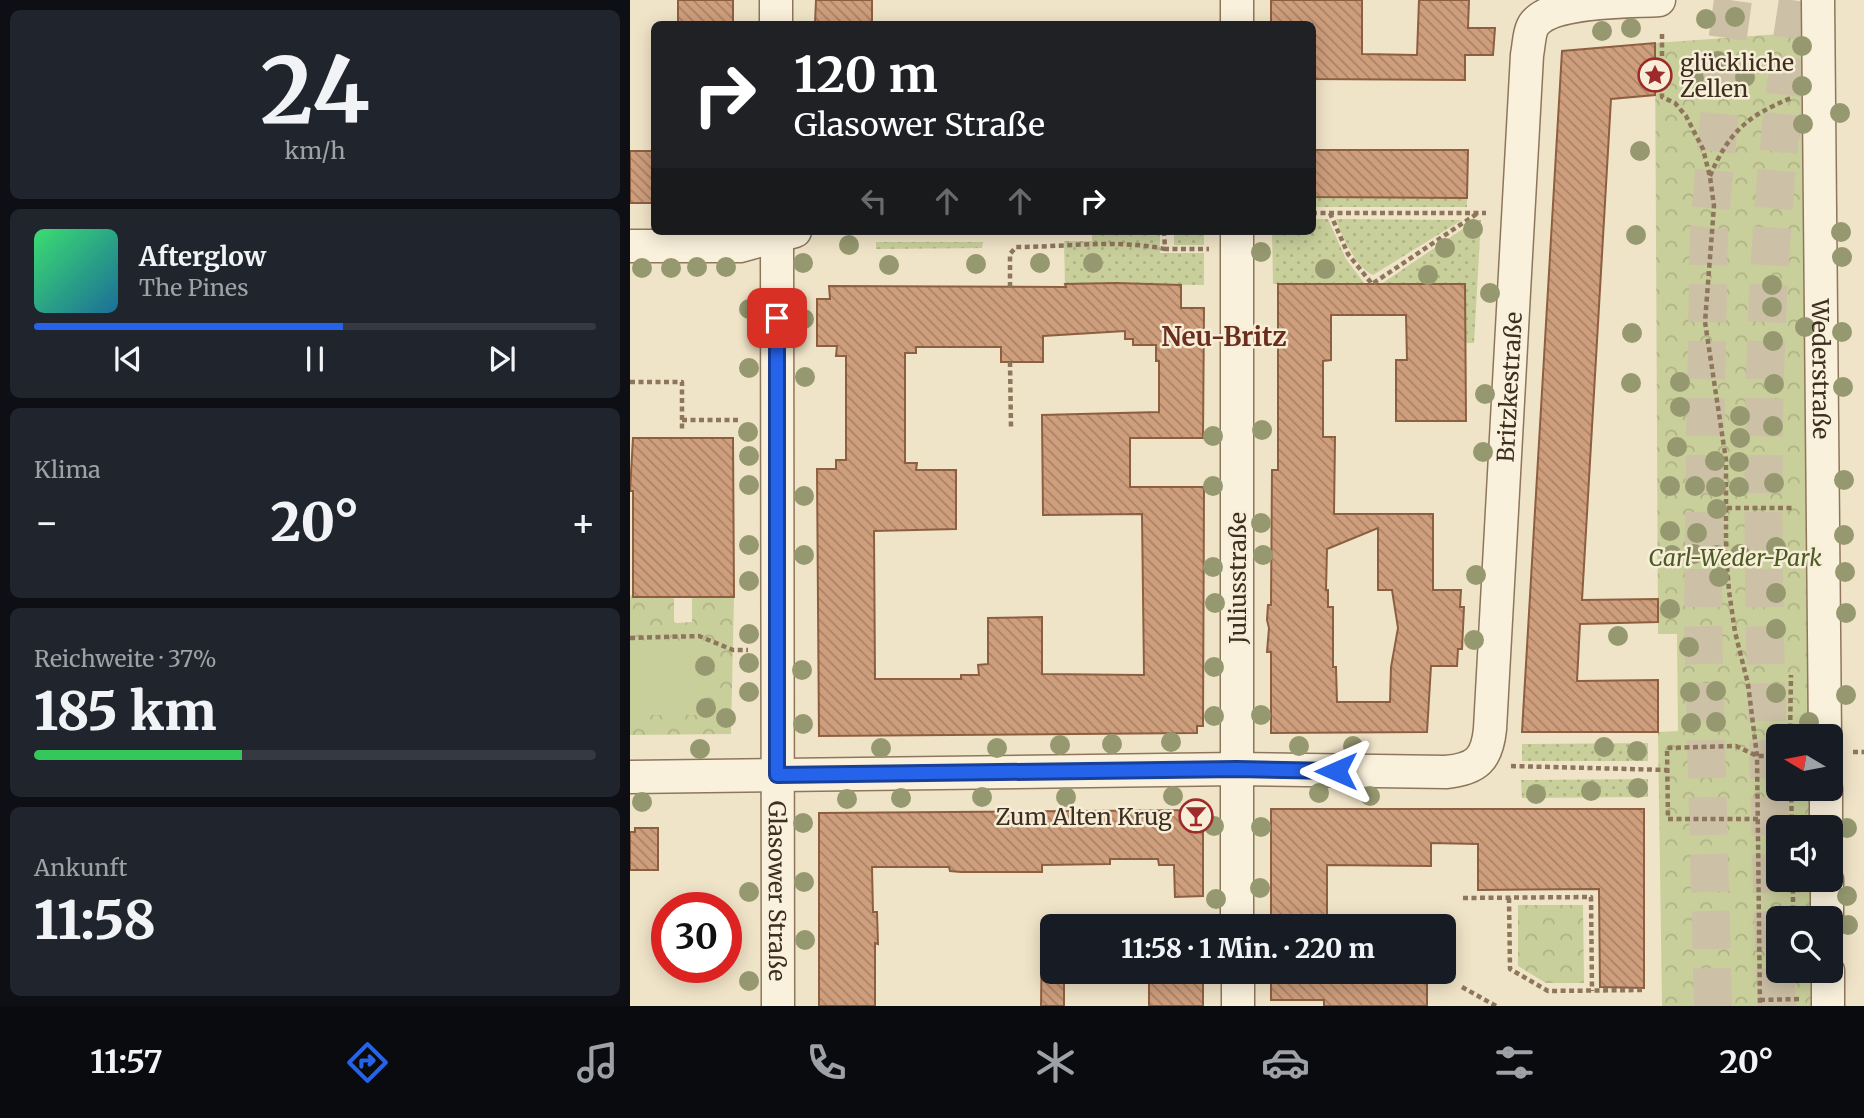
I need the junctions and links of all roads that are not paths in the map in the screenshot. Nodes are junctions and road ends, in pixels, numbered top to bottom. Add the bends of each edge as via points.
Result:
1 (776, 0) edge
2 (1237, 0) edge
3 (1659, 0) edge
4 (1818, 0) edge
5 (776, 21) edge
6 (1237, 21) edge
7 (776, 235) edge
8 (783, 235) edge
9 (1237, 235) edge
10 (630, 246) edge
11 (1825, 724) edge
12 (1237, 769) junction
13 (777, 775) junction
14 (630, 776) edge
15 (1237, 914) edge
16 (1828, 983) edge
17 (1238, 984) edge
18 (778, 1006) edge
19 (1238, 1006) edge
20 (1828, 1006) edge

1 - 5 street
2 - 6 street
3 - 12 street, Britzkestraße via 1567,7 1533,25 1527,55 1493,688 1488,746 1482,758 1466,770 1446,772
4 - 11 street, Wederstraße
7 - 10 street via 740,246
8 - 13 street, Glasower Straße
9 - 12 street, Juliusstraße
12 - 13 street
12 - 15 street, Juliusstraße
13 - 14 street
13 - 18 street, Glasower Straße
16 - 20 street
17 - 19 street

